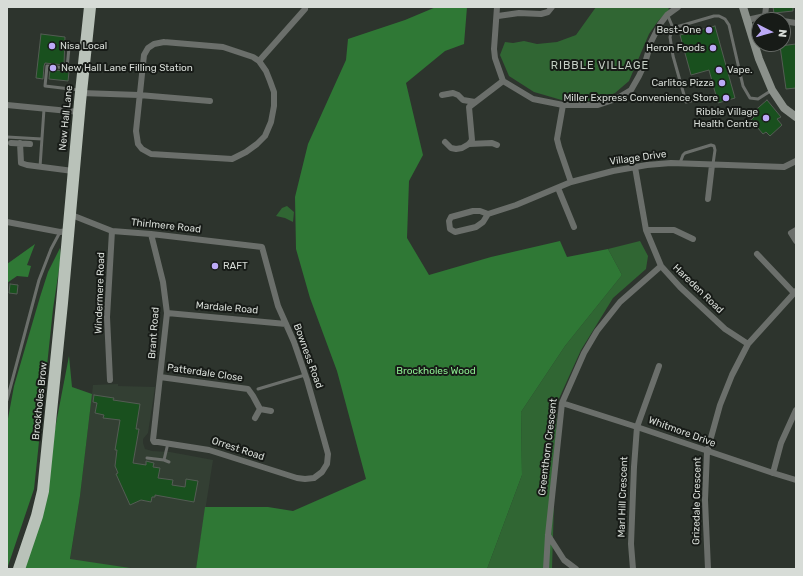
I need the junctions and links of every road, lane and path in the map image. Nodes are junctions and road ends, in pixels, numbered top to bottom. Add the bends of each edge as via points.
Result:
1 (90, 7) edge
2 (497, 7) edge
3 (552, 7) edge
4 (677, 7) edge
5 (744, 7) edge
6 (305, 9) dead end
7 (667, 15) junction
8 (498, 16) junction
9 (751, 19) edge
10 (747, 20) junction
11 (673, 28) junction
12 (85, 50) junction
13 (259, 61) junction
14 (503, 82) junction
15 (772, 90) junction
16 (81, 91) junction
17 (139, 95) junction
18 (442, 95) dead end
19 (710, 96) dead end
20 (210, 101) dead end
21 (475, 102) junction
22 (7, 104) edge
23 (563, 105) junction
24 (44, 109) junction
25 (79, 112) junction
26 (796, 117) edge
27 (7, 137) edge
28 (42, 139) junction
29 (445, 142) dead end
30 (11, 143) dead end
31 (20, 143) junction
32 (30, 144) dead end
33 (469, 144) junction
34 (497, 145) dead end
35 (796, 162) edge
36 (680, 163) junction
37 (712, 165) junction
38 (40, 167) junction
39 (635, 167) junction
40 (73, 171) junction
41 (571, 182) junction
42 (558, 188) junction
43 (708, 199) dead end
44 (70, 214) junction
45 (488, 214) junction
46 (7, 222) edge
47 (574, 227) dead end
48 (112, 230) junction
49 (646, 230) junction
50 (796, 230) edge
51 (64, 232) junction
52 (151, 234) junction
53 (693, 238) dead end
54 (796, 241) edge
55 (262, 247) joint
56 (757, 254) dead end
57 (661, 266) junction
58 (795, 292) edge
59 (167, 313) junction
60 (286, 324) junction
61 (748, 344) junction
62 (659, 366) dead end
63 (305, 375) junction
64 (160, 377) junction
65 (110, 380) dead end
66 (258, 389) dead end
67 (7, 400) edge
68 (562, 403) junction
69 (260, 409) junction
70 (796, 410) edge
71 (271, 411) dead end
72 (255, 418) dead end
73 (638, 427) junction
74 (152, 434) joint
75 (168, 443) junction
76 (707, 452) junction
77 (147, 458) dead end
78 (164, 460) junction
79 (169, 462) dead end
80 (322, 472) joint
81 (773, 474) junction
82 (796, 480) edge
83 (548, 535) junction
84 (18, 569) edge
85 (546, 569) edge
86 (576, 569) edge
87 (633, 569) edge
88 (708, 569) edge

1 - 12 highway, New Hall Lane
2 - 8 street
3 - 8 street via 548,12 541,14
4 - 7 street
5 - 10 street
6 - 13 street
7 - 11 lane
7 - 23 street via 651,42 645,63 631,90 598,105
8 - 14 street via 494,49
9 - 10 street
10 - 15 street via 758,59
11 - 15 lane via 714,16 725,19 729,25 743,86 750,98 758,99
11 - 19 lane via 670,37 672,56 686,102
12 - 16 highway, New Hall Lane
12 - 16 lane via 69,48 66,68 47,66 45,86
13 - 17 street via 223,47 164,42 154,44 144,55
13 - 17 street via 274,92 271,122 265,136 257,144 232,159 151,154 142,149 138,144 136,131
14 - 21 street
14 - 23 street via 533,99
15 - 26 street via 784,108
16 - 17 street
16 - 25 highway, New Hall Lane
17 - 20 street
18 - 21 street via 453,93 464,100
21 - 33 street via 469,107 472,140
22 - 24 street
23 - 41 street via 557,139
24 - 25 street
24 - 28 lane
25 - 40 highway, New Hall Lane
27 - 28 lane
28 - 38 lane
29 - 33 street via 451,148 462,148
30 - 31 street
31 - 32 street
31 - 38 street via 21,163
33 - 34 street via 492,142
35 - 37 street, Village Drive via 784,167
36 - 37 street, Village Drive
36 - 37 lane via 685,152 711,145 715,150
36 - 39 street, Village Drive
37 - 43 street
38 - 40 street
39 - 41 street, Village Drive
39 - 49 street, Hareden Road
40 - 44 highway, New Hall Lane
41 - 42 street, Village Drive
42 - 45 street, Village Drive
42 - 47 street
44 - 48 street, Thirlmere Road
44 - 51 highway, New Hall Lane
45 - 45 street, Village Drive via 476,227 455,232 450,229 451,217 472,211
46 - 51 street
48 - 52 street, Thirlmere Road
48 - 65 street, Windermere Road via 107,317
49 - 53 street via 674,230
49 - 57 street, Hareden Road
50 - 54 street via 791,233
51 - 67 lane via 51,249 39,280
51 - 84 highway, Brockholes Brow via 62,303 43,491
52 - 55 street, Thirlmere Road
52 - 59 street, Brant Road via 162,277
55 - 60 street, Bowness Road via 278,306
56 - 58 street
57 - 61 street, Hareden Road via 680,288 725,329
57 - 68 street, Greenthorn Crescent via 620,302 597,331 584,353
58 - 61 street, Grizedale Crescent
59 - 60 street, Mardale Road
59 - 64 street, Brant Road
60 - 63 street, Bowness Road
61 - 76 street, Grizedale Crescent via 729,381
62 - 73 street, Marl Hill Crescent
63 - 66 lane
63 - 80 street, Bowness Road via 328,454 327,464
64 - 69 street, Patterdale Close via 248,389
64 - 74 street, Brant Road
68 - 73 street, Whitmore Drive
68 - 83 street, Greenthorn Crescent
69 - 71 street
69 - 72 street
70 - 81 street via 781,443
73 - 76 street, Whitmore Drive
73 - 87 street, Marl Hill Crescent via 634,467
74 - 75 street, Orrest Road via 154,442
75 - 78 lane
75 - 80 street, Orrest Road via 209,450 297,478 314,478
76 - 81 street, Whitmore Drive
76 - 88 street, Grizedale Crescent via 705,500
77 - 78 lane
78 - 79 lane
81 - 82 street, Whitmore Drive
83 - 85 street, Greenthorn Crescent
83 - 86 street via 564,560

